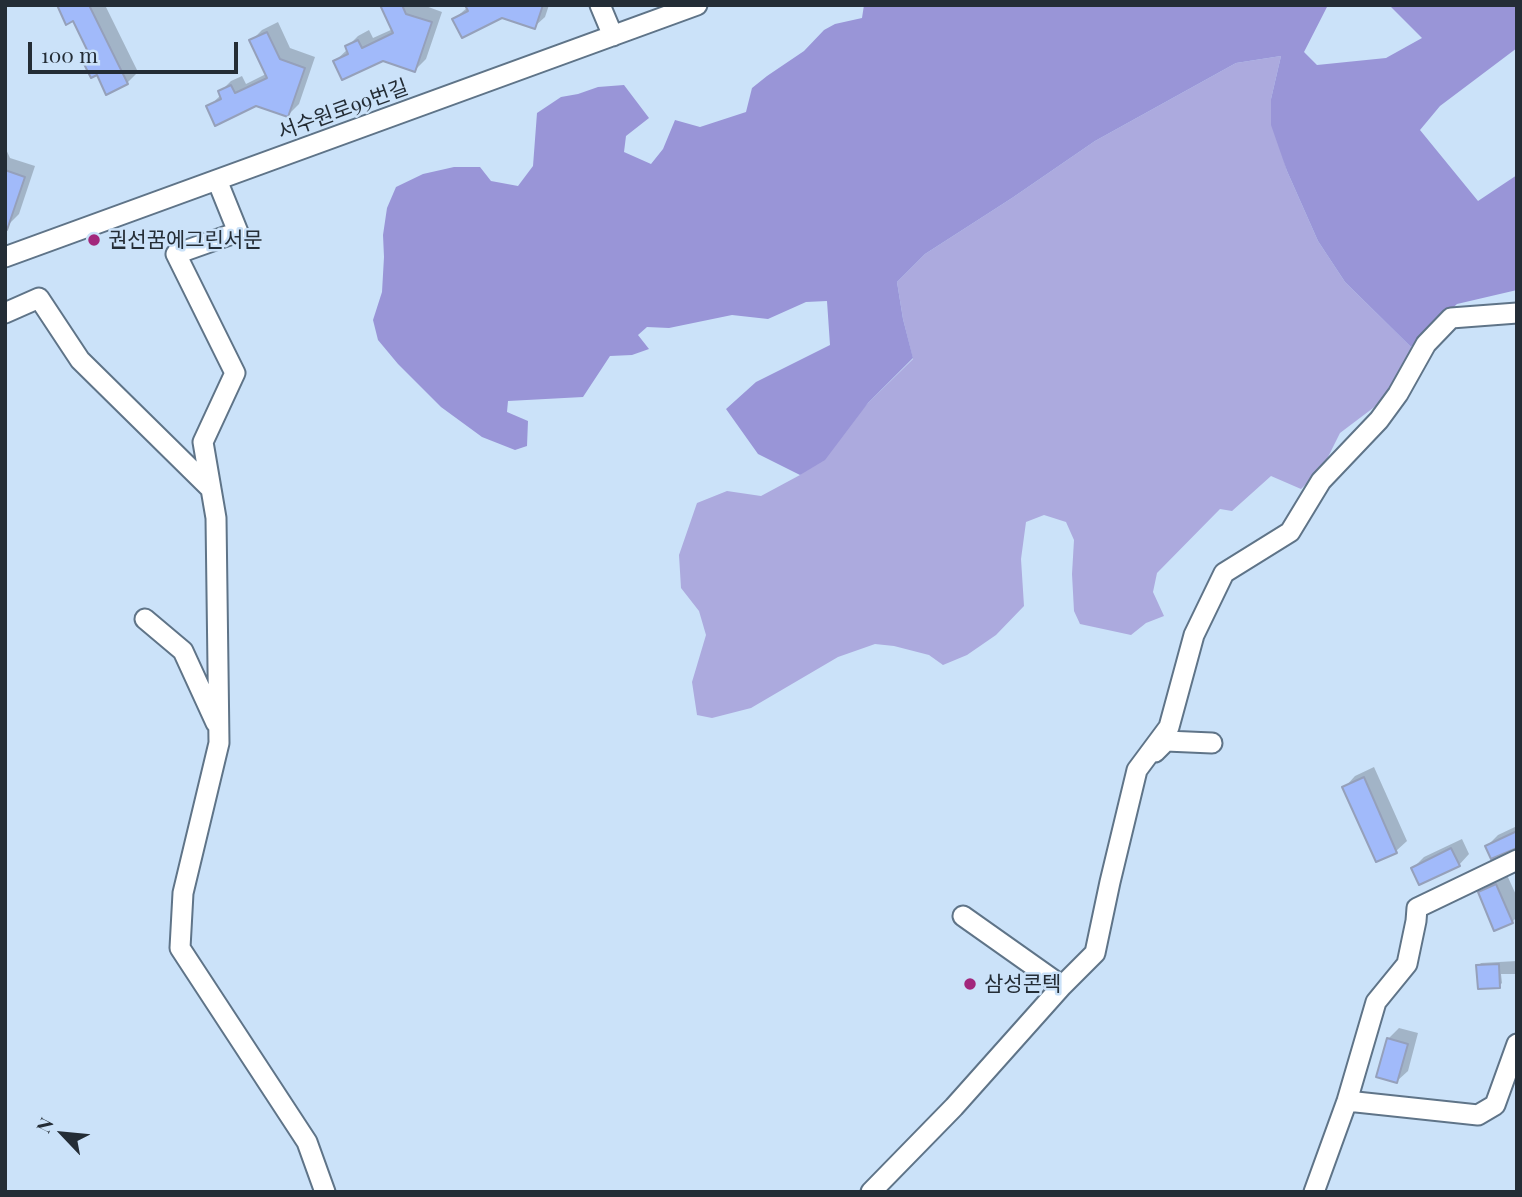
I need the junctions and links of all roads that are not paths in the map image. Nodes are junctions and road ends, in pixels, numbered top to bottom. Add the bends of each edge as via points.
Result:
1 (600, 5) edge
2 (697, 5) edge
3 (676, 9) edge
4 (613, 36) junction
5 (217, 180) junction
6 (5, 257) edge
7 (5, 313) edge
8 (1517, 313) edge
9 (211, 489) junction
10 (145, 619) dead end
11 (219, 729) junction
12 (1212, 743) dead end
13 (1137, 770) junction
14 (1517, 860) edge
15 (963, 916) dead end
16 (1062, 986) junction
17 (1517, 1044) edge
18 (1347, 1101) junction
19 (325, 1192) edge
20 (871, 1192) edge
21 (1314, 1192) edge

1 - 4 street
2 - 3 street, 서수원로99번길
3 - 4 street, 서수원로99번길
4 - 5 street, 서수원로99번길
5 - 6 street, 서수원로99번길
5 - 9 street via 238,232 176,254 235,373 204,442
7 - 9 street via 40,298 80,360
8 - 13 street via 1451,318 1426,344 1379,420 1321,481 1290,532 1224,573 1194,635 1169,727
9 - 11 street via 216,518
10 - 11 street via 183,651
11 - 19 street via 183,893 180,948 307,1142
12 - 13 street via 1166,741
13 - 16 street via 1096,953
14 - 18 street via 1417,908 1407,964 1376,1002
15 - 16 street
16 - 20 street
17 - 18 street via 1495,1105 1478,1115
18 - 21 street

